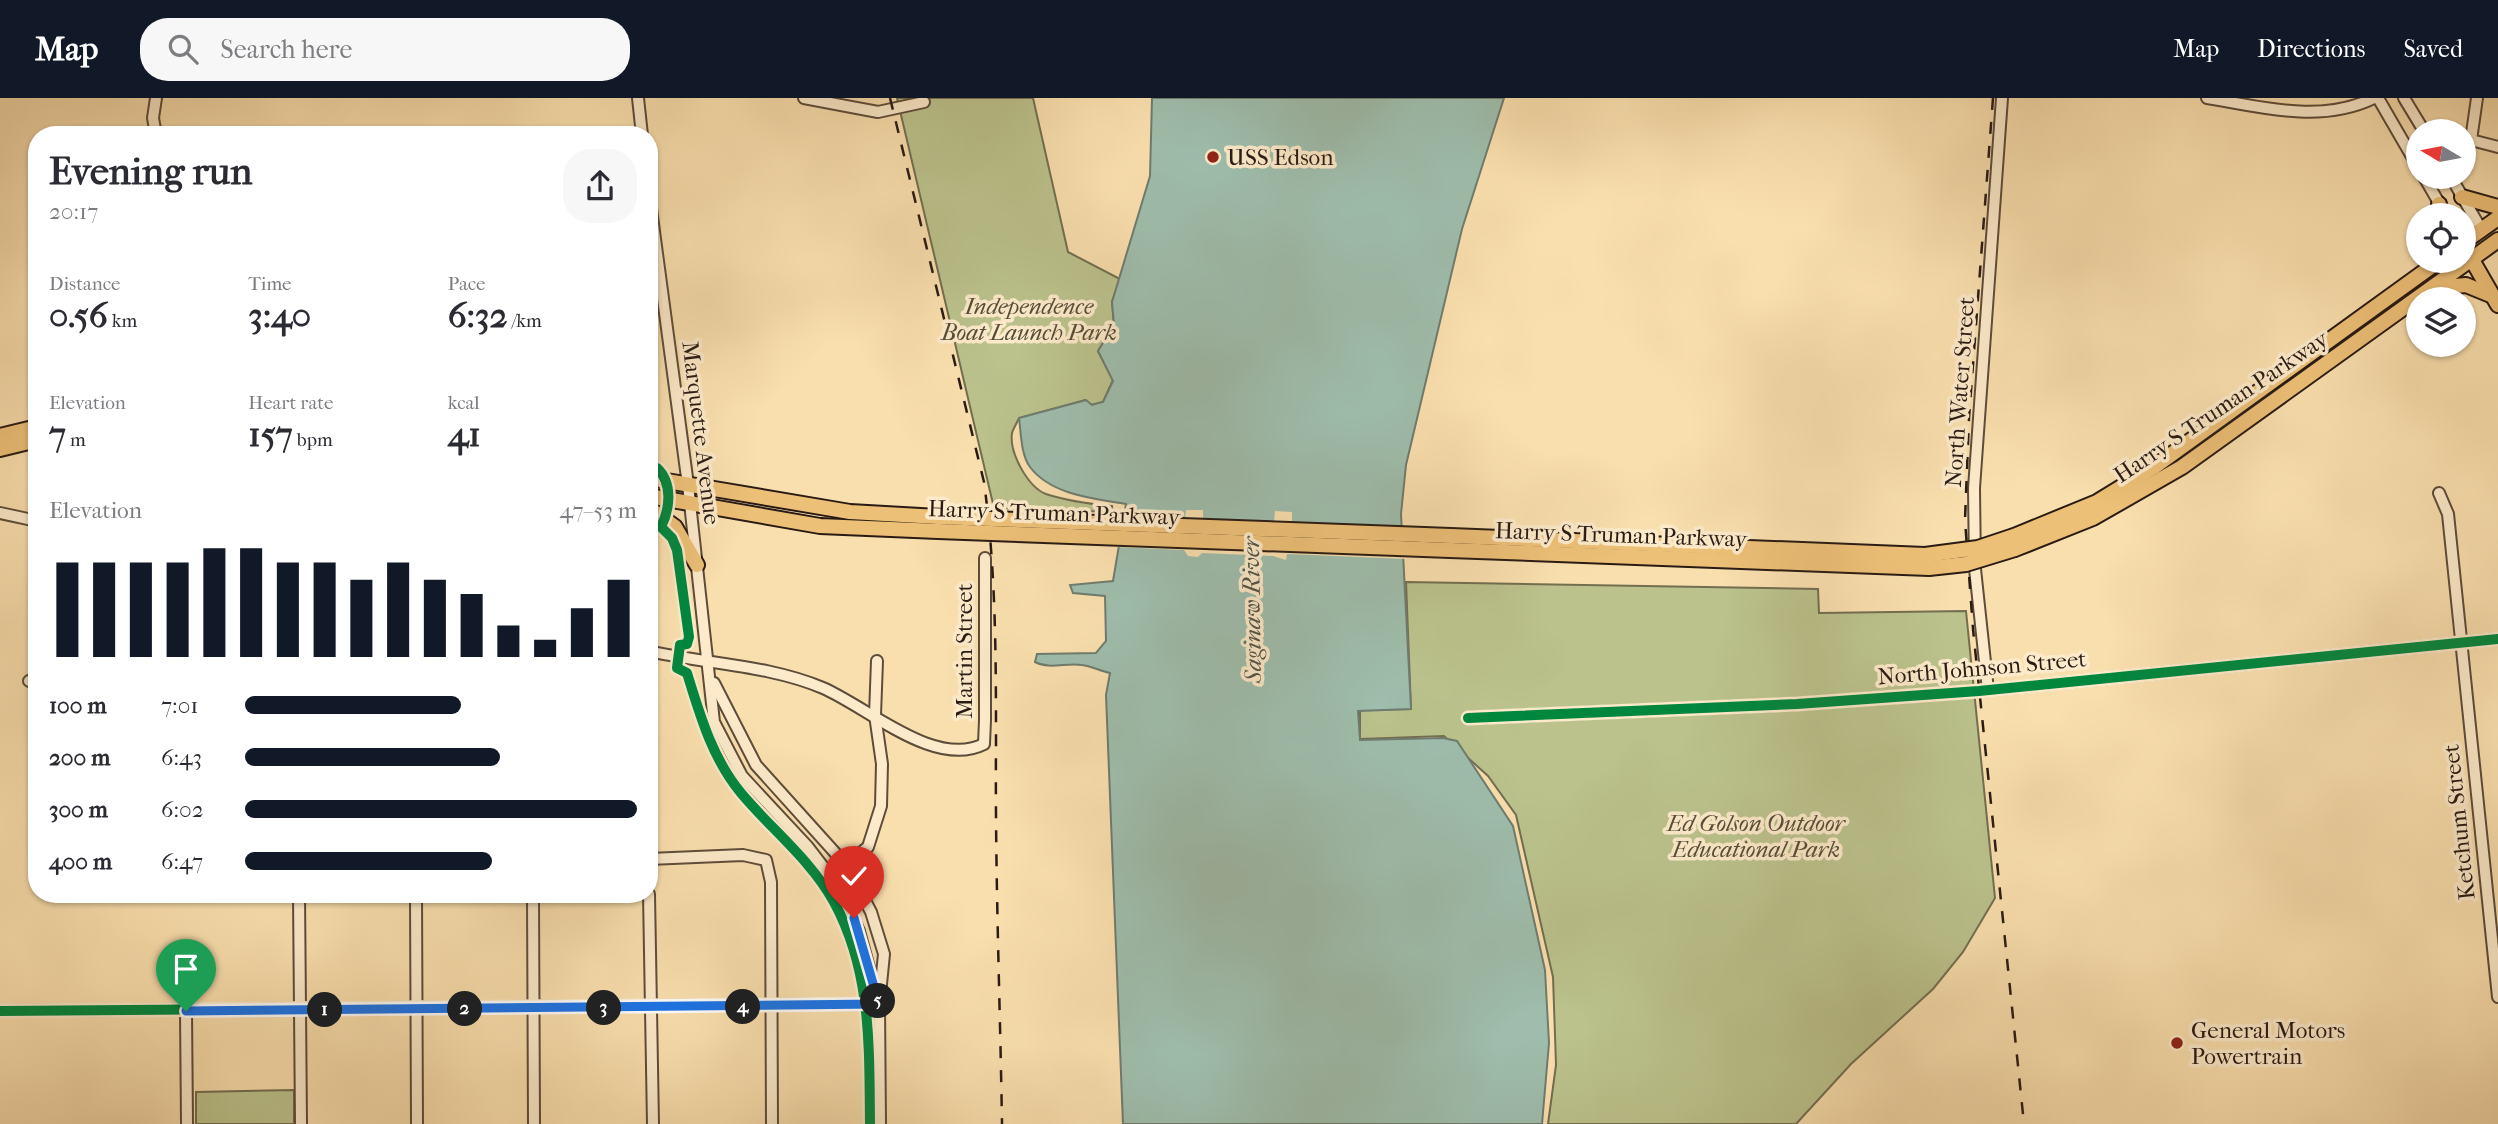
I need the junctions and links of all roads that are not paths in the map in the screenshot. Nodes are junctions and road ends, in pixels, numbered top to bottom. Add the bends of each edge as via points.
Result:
1 (156, 98) edge
2 (638, 98) edge
3 (804, 98) edge
4 (2002, 98) edge
5 (2207, 98) edge
6 (2376, 98) edge
7 (2477, 98) edge
8 (2404, 99) edge
9 (924, 102) dead end
10 (2416, 119) edge
11 (154, 126) edge
12 (641, 126) edge
13 (2406, 147) edge
14 (2498, 147) edge
15 (2458, 189) edge
16 (2462, 197) junction
17 (2498, 207) edge
18 (2498, 218) edge
19 (2481, 229) junction
20 (2476, 236) edge
21 (2494, 243) edge
22 (2476, 247) edge
23 (2498, 260) edge
24 (2476, 265) edge
25 (2421, 273) edge
26 (2445, 273) edge
27 (2432, 287) edge
28 (2451, 287) edge
29 (2470, 287) edge
30 (2476, 290) edge
31 (658, 294) edge
32 (2496, 301) edge
33 (2406, 306) edge
34 (28, 429) edge
35 (0, 436) edge
36 (28, 442) edge
37 (0, 449) edge
38 (658, 480) edge
39 (688, 485) junction
40 (2439, 493) dead end
41 (658, 498) edge
42 (690, 504) junction
43 (0, 513) edge
44 (658, 515) edge
45 (28, 519) edge
46 (938, 524) junction
47 (2015, 543) junction
48 (985, 558) dead end
49 (697, 565) junction
50 (2498, 639) edge
51 (2462, 643) junction
52 (658, 653) edge
53 (877, 661) dead end
54 (709, 663) junction
55 (710, 677) junction
56 (1988, 690) junction
57 (876, 715) junction
58 (1468, 718) dead end
59 (658, 859) edge
60 (847, 866) junction
61 (831, 877) junction
62 (299, 903) edge
63 (416, 903) edge
64 (533, 903) edge
65 (649, 903) edge
66 (2494, 910) edge
67 (2498, 997) edge
68 (879, 1004) junction
69 (771, 1007) junction
70 (534, 1008) junction
71 (649, 1008) junction
72 (416, 1009) junction
73 (299, 1010) junction
74 (0, 1011) edge
75 (186, 1011) junction
76 (187, 1124) edge
77 (300, 1124) edge
78 (418, 1124) edge
79 (534, 1124) edge
80 (653, 1124) edge
81 (772, 1124) edge
82 (880, 1124) edge

1 - 11 street
2 - 12 street
3 - 9 street via 878,112
4 - 56 street, North Water Street via 1974,488 1975,569
5 - 6 street via 2321,113
6 - 13 street
7 - 14 street via 2471,139
8 - 10 street
15 - 16 street
16 - 17 main road
16 - 19 street
18 - 19 main road, Harry S Truman Parkway
19 - 20 main road, Harry S Truman Parkway
19 - 21 main road
21 - 22 main road, Harry S Truman Parkway
21 - 23 main road
24 - 32 main road
25 - 47 main road, Harry S Truman Parkway via 2143,474
26 - 27 main road, Harry S Truman Parkway
28 - 29 main road
30 - 32 main road
31 - 39 street, Marquette Avenue
33 - 47 main road, Harry S Truman Parkway via 2182,467 2093,518
34 - 35 main road
36 - 37 main road
38 - 39 main road, Harry S Truman Parkway
39 - 42 street, Marquette Avenue
39 - 46 main road, Harry S Truman Parkway
40 - 51 street, Ketchum Street via 2448,514
41 - 42 main road, Harry S Truman Parkway
42 - 46 main road, Harry S Truman Parkway via 820,526
42 - 49 street, Marquette Avenue
43 - 45 street
44 - 49 main road via 674,527
46 - 47 main road, Harry S Truman Parkway, bridge via 1927,562
48 - 57 street, Martin Street via 984,744 972,750 934,748
49 - 54 street, Marquette Avenue
50 - 51 street, North Johnson Street
51 - 56 street, North Johnson Street
51 - 66 street, Ketchum Street
52 - 54 street
53 - 57 street
54 - 55 street, Marquette Avenue
54 - 57 street via 781,674
55 - 60 street, Marquette Avenue via 756,765
55 - 61 street, Marquette Avenue via 715,722 733,762
56 - 58 street, North Johnson Street via 1797,704
57 - 60 street via 881,806 868,847
59 - 69 street via 743,856 766,860 771,882
60 - 61 street
60 - 68 street, Marquette Avenue via 871,912 884,954
61 - 68 street, Marquette Avenue via 857,925
62 - 73 street
63 - 72 street
64 - 70 street
65 - 71 street
66 - 67 street, Ketchum Street
68 - 69 street
68 - 82 street, Marquette Avenue
69 - 71 street
69 - 81 street
70 - 71 street
70 - 72 street
70 - 79 street
71 - 80 street
72 - 73 street
72 - 78 street
73 - 75 street
73 - 77 street
74 - 75 street
75 - 76 street

